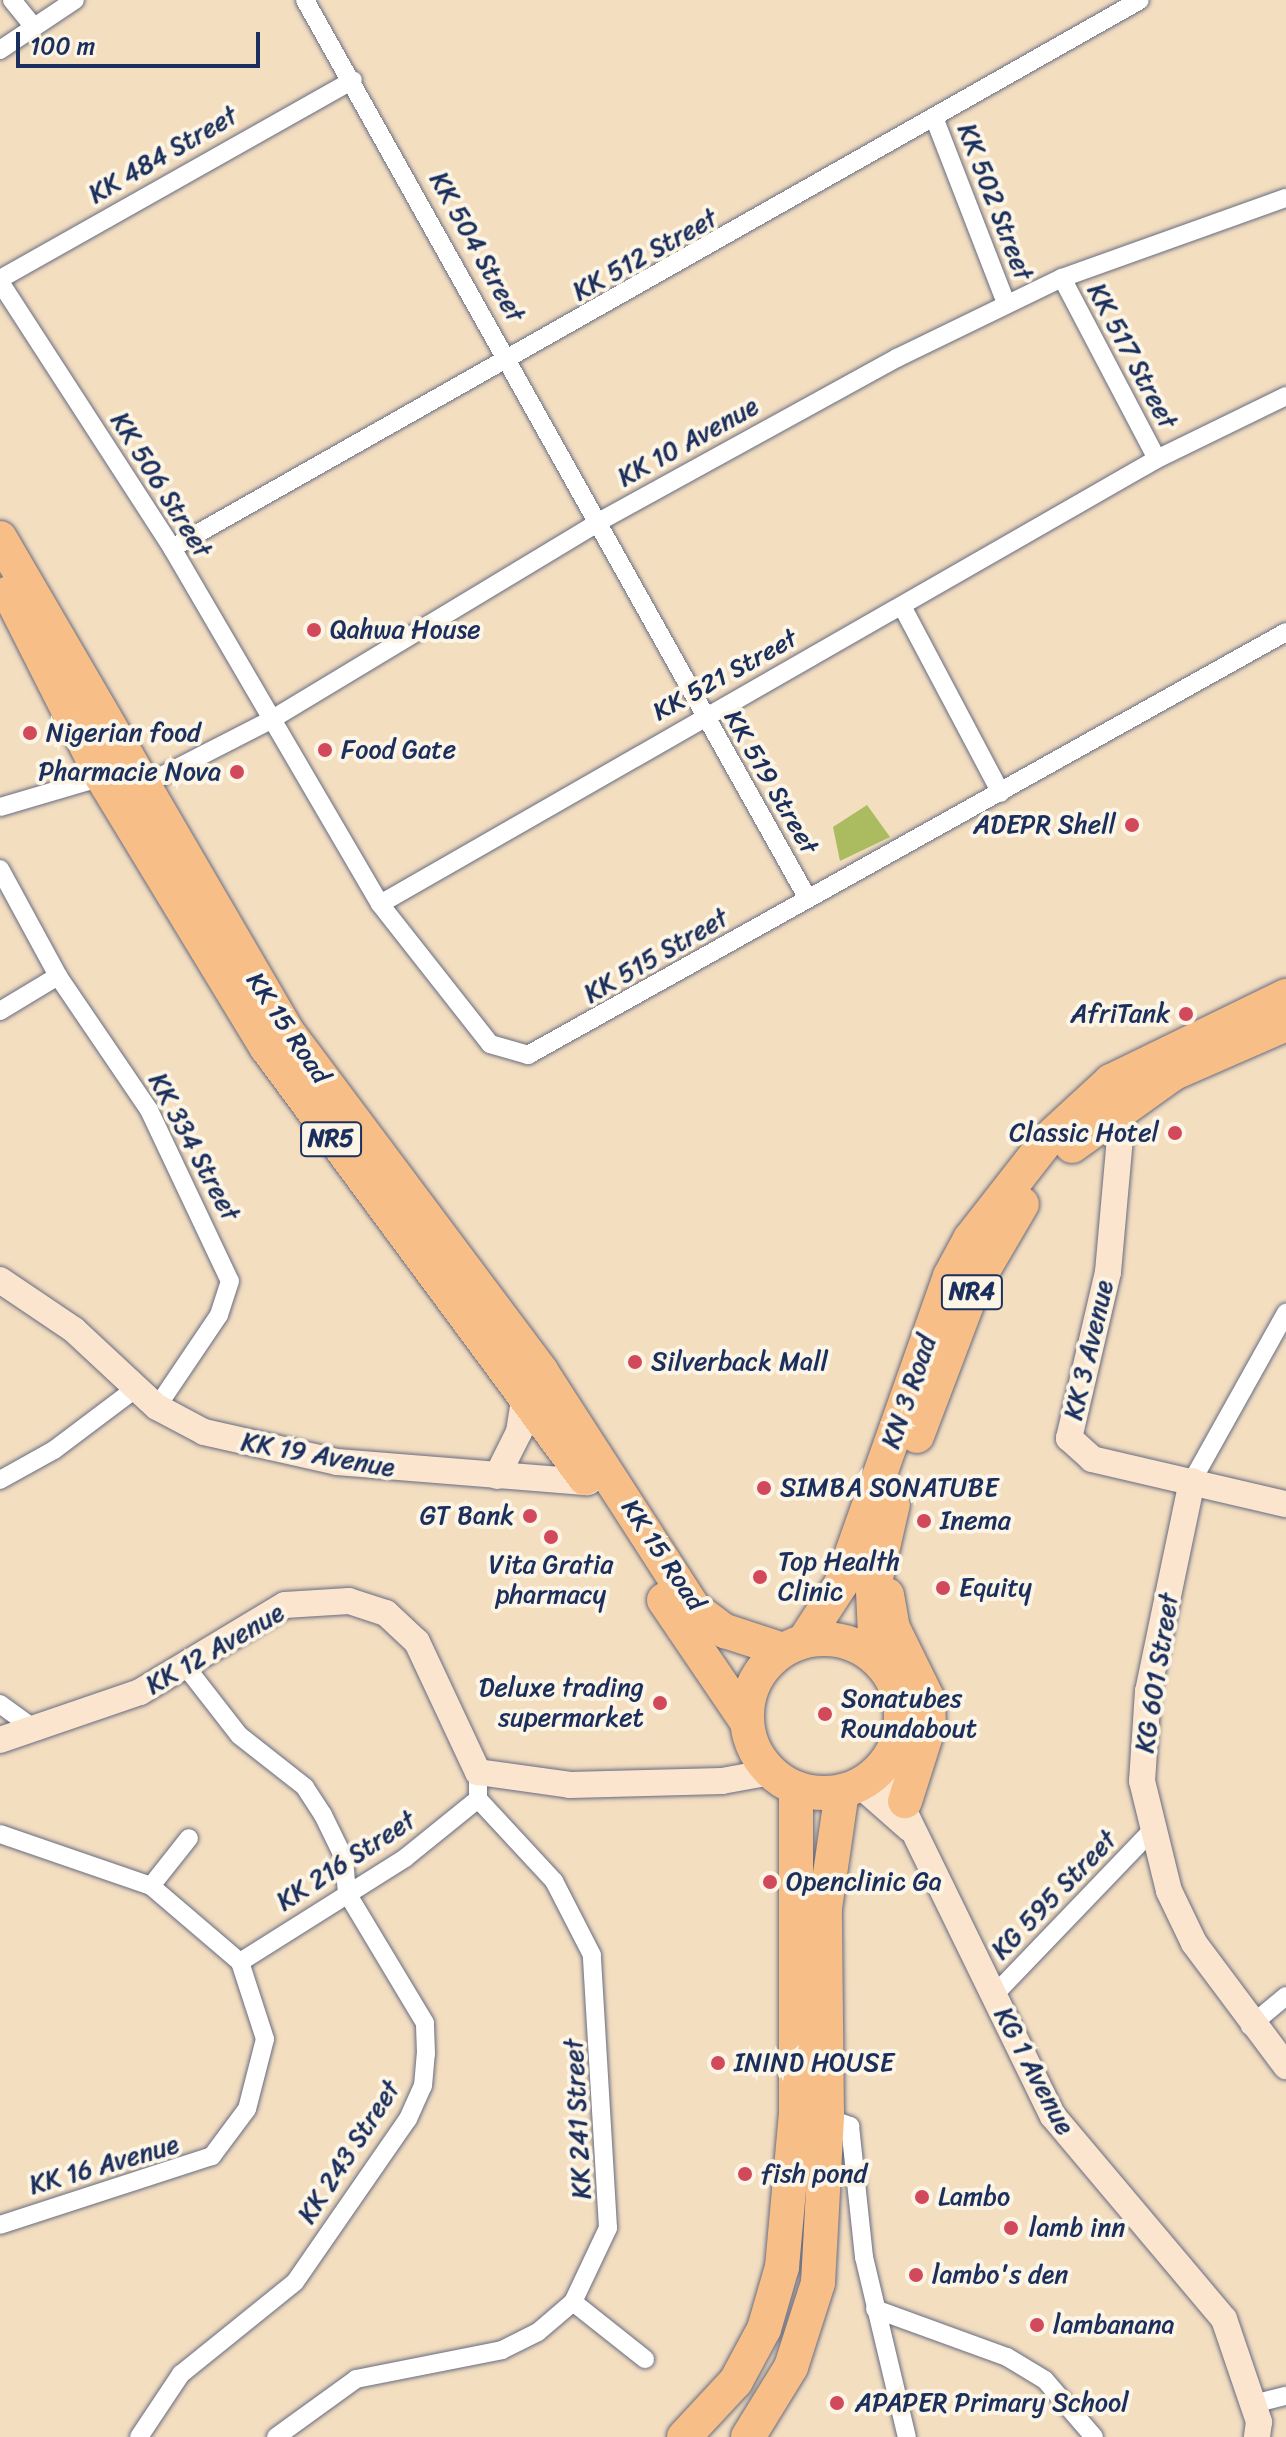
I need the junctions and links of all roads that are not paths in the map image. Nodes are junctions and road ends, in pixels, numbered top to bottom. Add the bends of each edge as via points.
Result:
1 (12, 0) edge
2 (75, 0) edge
3 (305, 0) edge
4 (1140, 0) edge
5 (33, 26) junction
6 (0, 50) edge
7 (353, 80) junction
8 (935, 120) junction
9 (1286, 198) edge
10 (1062, 278) junction
11 (0, 280) edge
12 (1006, 303) junction
13 (512, 361) junction
14 (1286, 396) edge
15 (1157, 459) junction
16 (602, 520) junction
17 (0, 538) edge
18 (172, 548) junction
19 (0, 576) edge
20 (903, 608) junction
21 (1286, 632) edge
22 (703, 715) junction
23 (269, 721) junction
24 (102, 777) junction
25 (142, 786) junction
26 (1001, 793) junction
27 (0, 807) edge
28 (0, 869) edge
29 (808, 899) junction
30 (380, 904) junction
31 (58, 976) junction
32 (1286, 996) edge
33 (0, 1011) edge
34 (1286, 1024) edge
35 (1117, 1092) junction
36 (1087, 1131) junction
37 (1120, 1175) junction
38 (0, 1280) edge
39 (1286, 1313) edge
40 (135, 1389) junction
41 (525, 1395) junction
42 (157, 1407) junction
43 (497, 1476) junction
44 (0, 1480) edge
45 (1192, 1481) junction
46 (588, 1482) junction
47 (1286, 1504) edge
48 (878, 1528) junction
49 (794, 1646) junction
50 (876, 1657) junction
51 (183, 1663) junction
52 (0, 1704) edge
53 (747, 1722) junction
54 (37, 1731) junction
55 (0, 1740) edge
56 (478, 1772) junction
57 (783, 1780) junction
58 (862, 1781) junction
59 (478, 1799) junction
60 (905, 1801) junction
61 (1151, 1831) junction
62 (0, 1834) edge
63 (189, 1838) dead end
64 (925, 1850) junction
65 (151, 1886) junction
66 (347, 1893) junction
67 (811, 1907) junction
68 (240, 1962) junction
69 (994, 1995) junction
70 (1286, 1996) edge
71 (1250, 2026) junction
72 (1286, 2066) edge
73 (811, 2115) junction
74 (0, 2225) edge
75 (573, 2302) junction
76 (875, 2309) junction
77 (645, 2359) dead end
78 (1286, 2396) edge
79 (1253, 2404) junction
80 (139, 2437) edge
81 (276, 2437) edge
82 (684, 2437) edge
83 (748, 2437) edge
84 (907, 2437) edge
85 (1094, 2437) edge
86 (1257, 2437) edge

1 - 5 street
2 - 5 street
3 - 7 street, KK 504 Street
4 - 8 street, KK 512 Street
5 - 6 street
7 - 11 street, KK 484 Street
7 - 13 street, KK 504 Street
8 - 12 street, KK 502 Street
8 - 13 street, KK 512 Street
9 - 10 street, KK 10 Avenue
10 - 12 street, KK 10 Avenue
10 - 15 street, KK 517 Street
11 - 18 street, KK 506 Street
12 - 16 street, KK 10 Avenue
13 - 16 street, KK 504 Street
13 - 18 street, KK 512 Street
14 - 15 street, KK 521 Street
15 - 20 street, KK 521 Street
16 - 22 street, KK 519 Street
16 - 23 street, KK 10 Avenue
17 - 25 highway, KK 15 Road / NR5
18 - 23 street, KK 506 Street
19 - 24 highway, KK 15 Road / NR5
20 - 22 street, KK 521 Street
20 - 26 street
21 - 26 street, KK 515 Street
22 - 29 street, KK 519 Street
22 - 30 street, KK 521 Street
23 - 25 street, KK 10 Avenue
23 - 30 street
24 - 27 street
24 - 41 highway, KK 15 Road / NR5 via 267,1048
25 - 49 highway, KK 15 Road / NR5 via 287,1031 541,1371 694,1608 725,1631
26 - 29 street, KK 515 Street
28 - 31 street, KK 334 Street
29 - 30 street, KK 515 Street via 528,1055 490,1044
31 - 33 street
31 - 42 street, KK 334 Street via 149,1110 230,1281 219,1315
32 - 35 highway, KN 3 Road / NR4
34 - 35 highway, KN 3 Road / NR4
35 - 36 highway, KN 3 Road / NR4
35 - 37 main road, KK 3 Avenue
35 - 48 highway, KN 3 Road / NR4 via 1048,1139 950,1276
36 - 37 main road
36 - 48 highway, KN 3 Road / NR4 via 1012,1216 974,1286
37 - 45 main road, KK 3 Avenue via 1108,1272 1069,1438 1092,1459
38 - 40 main road, KK 19 Avenue via 74,1330
39 - 45 street
40 - 42 main road, KK 19 Avenue
40 - 44 street via 54,1450
41 - 43 main road via 519,1432
41 - 46 highway, KK 15 Road / NR5
42 - 43 main road, KK 19 Avenue via 263,1450
43 - 46 main road, KK 19 Avenue
45 - 47 main road, KK 3 Avenue
45 - 61 main road, KG 601 Street via 1141,1737
46 - 53 highway, KK 15 Road / NR5
48 - 49 highway
48 - 50 highway via 873,1591
48 - 60 highway via 893,1628 928,1699 929,1726
49 - 50 highway via 854,1644
49 - 53 highway via 750,1694
50 - 58 highway via 900,1700 901,1728
51 - 54 main road, KK 12 Avenue via 140,1692
51 - 56 main road, KK 12 Avenue via 285,1605 372,1607 417,1642
51 - 66 street, KK 243 Street via 239,1735 305,1787 344,1858
52 - 54 street
53 - 57 highway
54 - 55 main road, KK 12 Avenue
56 - 57 main road via 570,1785
56 - 59 street
57 - 58 highway
57 - 67 highway
58 - 60 main road, KG 1 Avenue
58 - 64 main road, KG 1 Avenue
58 - 67 highway
59 - 66 street, KK 216 Street
59 - 75 street, KK 241 Street via 554,1881 592,1955 608,2228
60 - 64 main road, KG 1 Avenue
61 - 69 street, KG 595 Street
61 - 71 main road, KG 601 Street via 1194,1943
62 - 65 street
63 - 65 street
64 - 69 main road, KG 1 Avenue
65 - 68 street
66 - 68 street, KK 216 Street
66 - 80 street, KK 243 Street via 425,2023 423,2086 295,2282 181,2374
67 - 73 highway
68 - 74 street, KK 16 Avenue via 265,2039 247,2109 224,2146 193,2167 109,2185
69 - 79 main road, KG 1 Avenue via 1053,2116 1224,2319
70 - 71 street
71 - 72 main road, KG 601 Street
73 - 76 street via 850,2126
73 - 82 highway via 782,2267 764,2329 736,2381
73 - 83 highway via 818,2283 791,2367
75 - 77 street
75 - 81 street via 502,2350 336,2388
76 - 84 street
76 - 85 street via 1007,2357 1045,2380
78 - 79 street
79 - 86 main road, KG 1 Avenue

